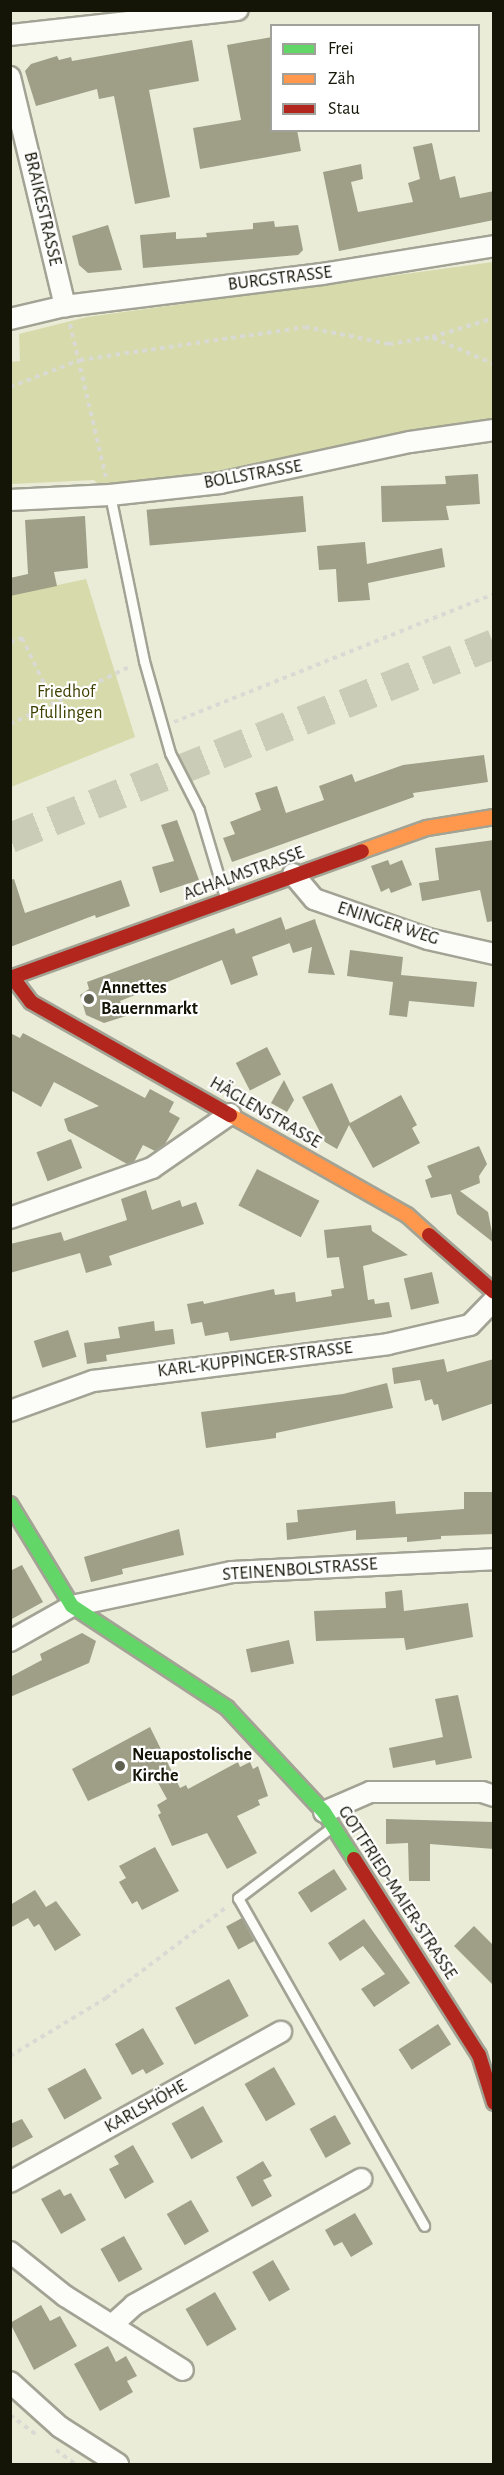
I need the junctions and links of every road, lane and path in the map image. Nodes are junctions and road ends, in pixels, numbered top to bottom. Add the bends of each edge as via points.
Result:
1 (238, 10) edge
2 (10, 35) edge
3 (10, 77) edge
4 (494, 246) edge
5 (65, 306) junction
6 (494, 318) edge
7 (10, 319) edge
8 (432, 337) junction
9 (80, 360) junction
10 (494, 364) edge
11 (10, 387) edge
12 (494, 430) edge
13 (110, 495) junction
14 (10, 500) edge
15 (494, 594) edge
16 (10, 642) edge
17 (144, 660) junction
18 (54, 704) junction
19 (10, 724) edge
20 (164, 727) junction
21 (494, 817) edge
22 (293, 874) junction
23 (226, 899) junction
24 (494, 954) edge
25 (12, 978) edge
26 (230, 1114) junction
27 (10, 1218) edge
28 (494, 1292) edge
29 (494, 1300) edge
30 (10, 1411) edge
31 (10, 1504) edge
32 (494, 1559) edge
33 (72, 1606) junction
34 (10, 1641) edge
35 (494, 1796) edge
36 (329, 1819) junction
37 (238, 1898) junction
38 (281, 2032) dead end
39 (10, 2056) edge
40 (494, 2103) edge
41 (361, 2179) dead end
42 (10, 2182) edge
43 (424, 2226) dead end
44 (14, 2263) edge
45 (112, 2325) junction
46 (183, 2370) dead end
47 (10, 2382) edge
48 (118, 2464) edge

1 - 2 street
3 - 5 street, BRAIKESTRASSE
4 - 5 street, BURGSTRASSE via 322,274
5 - 7 street, BURGSTRASSE
5 - 9 path
6 - 8 path
8 - 9 path via 388,344 305,327
8 - 10 path
9 - 11 path
9 - 13 path
12 - 13 street, BOLLSTRASSE via 410,442 248,479
13 - 14 street, BOLLSTRASSE
13 - 17 lane
15 - 20 path
16 - 18 path via 22,638
17 - 18 path
17 - 20 lane
18 - 19 path
20 - 23 lane via 176,770 188,784 212,848
21 - 22 street, ACHALMSTRASSE via 427,828
22 - 23 street, ACHALMSTRASSE
22 - 24 street, ENINGER WEG via 314,899 428,939
23 - 25 street, ACHALMSTRASSE
25 - 26 street, HÄGLENSTRASSE via 31,1002
26 - 27 street via 152,1168
26 - 28 street, HÄGLENSTRASSE via 407,1215
29 - 30 street, KARL-KUPPINGER-STRASSE via 470,1324 388,1344 93,1381
31 - 33 street, GOTTFRIED-MAIER-STRASSE
32 - 33 street, STEINENBOLSTRASSE via 232,1572
33 - 34 street, STEINENBOLSTRASSE
33 - 36 street, GOTTFRIED-MAIER-STRASSE via 227,1708
35 - 36 street via 482,1792 370,1792
36 - 37 lane
36 - 40 street, GOTTFRIED-MAIER-STRASSE via 479,2055
37 - 39 path via 106,1998
37 - 43 lane
38 - 42 street, KARLSHÖHE
41 - 45 street via 134,2305
44 - 45 street
45 - 46 street
47 - 48 street via 60,2427

